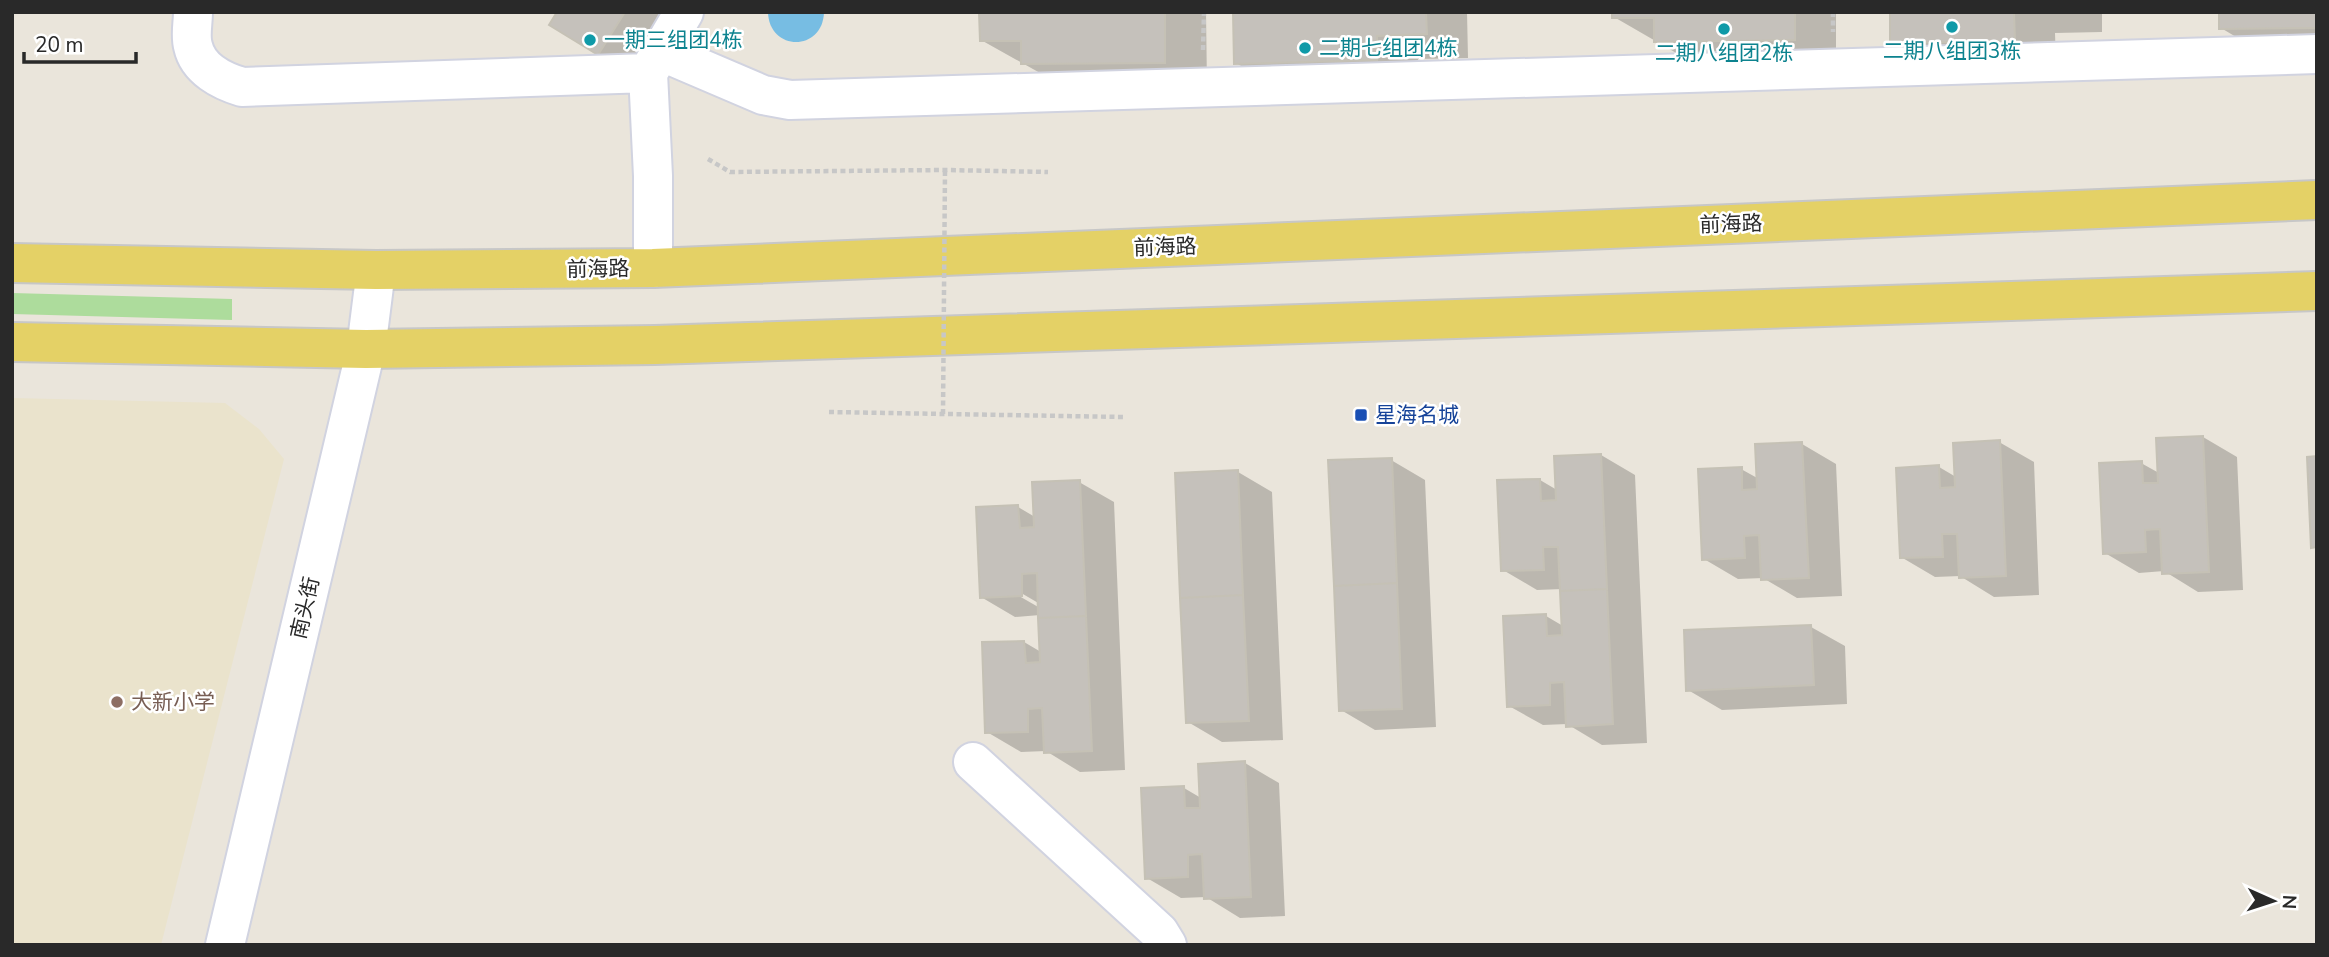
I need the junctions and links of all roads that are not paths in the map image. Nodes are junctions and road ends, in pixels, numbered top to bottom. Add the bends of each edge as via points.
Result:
1 (193, 12) edge
2 (684, 12) edge
3 (2317, 54) edge
4 (654, 62) junction
5 (2317, 200) edge
6 (12, 263) edge
7 (653, 268) junction
8 (376, 270) junction
9 (2317, 291) edge
10 (12, 341) edge
11 (366, 349) junction
12 (973, 762) dead end
13 (225, 945) edge
14 (1167, 945) edge

1 - 4 street via 192,47 200,60 210,72 242,87
2 - 4 street
3 - 4 street via 790,100
4 - 7 street
5 - 7 main road, 前海路
6 - 8 main road, 前海路
7 - 8 main road, 前海路
8 - 11 street, 南头街
9 - 11 main road via 655,345
10 - 11 main road
11 - 13 street, 南头街
12 - 14 street via 1159,932

